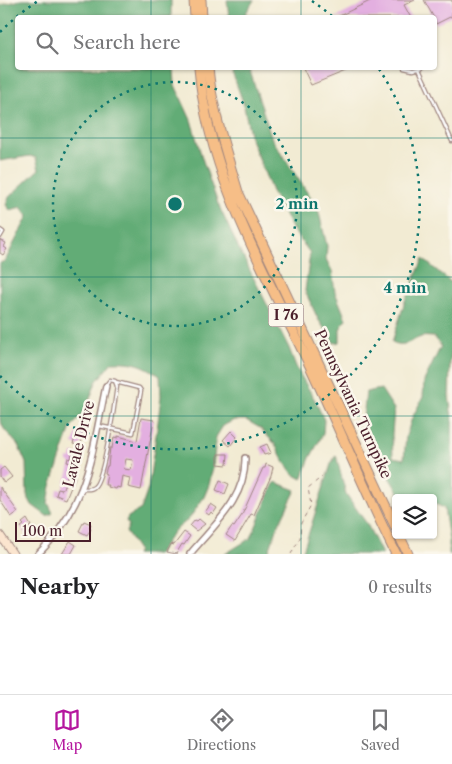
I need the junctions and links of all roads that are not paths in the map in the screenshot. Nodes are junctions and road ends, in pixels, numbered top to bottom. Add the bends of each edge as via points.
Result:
1 (194, 0) edge
2 (201, 0) edge
3 (195, 15) edge
4 (202, 15) edge
5 (199, 70) edge
6 (208, 70) edge
7 (413, 70) edge
8 (418, 70) joint
9 (452, 141) edge
10 (0, 230) edge
11 (0, 237) edge
12 (115, 381) junction
13 (106, 386) joint
14 (98, 426) junction
15 (110, 427) junction
16 (245, 458) dead end
17 (83, 489) junction
18 (392, 519) edge
19 (0, 535) edge
20 (401, 539) edge
21 (13, 554) edge
22 (38, 554) edge
23 (190, 554) edge
24 (396, 554) edge
25 (408, 554) edge

1 - 3 highway
2 - 4 highway
5 - 24 highway, Pennsylvania Turnpike / I 76 via 214,145 232,198
6 - 18 highway, Pennsylvania Turnpike / I 76 via 209,85 238,192
7 - 8 lane
8 - 9 lane
10 - 11 lane via 3,232
12 - 13 lane via 110,380
12 - 15 lane via 117,386
12 - 15 lane via 140,391 133,433
13 - 14 street, Lavale Drive
14 - 15 lane
14 - 17 street, Lavale Drive
15 - 17 lane via 99,480 90,490
16 - 23 street via 244,474 230,506
17 - 22 street, Lavale Drive via 63,527
19 - 21 main road
20 - 25 highway

